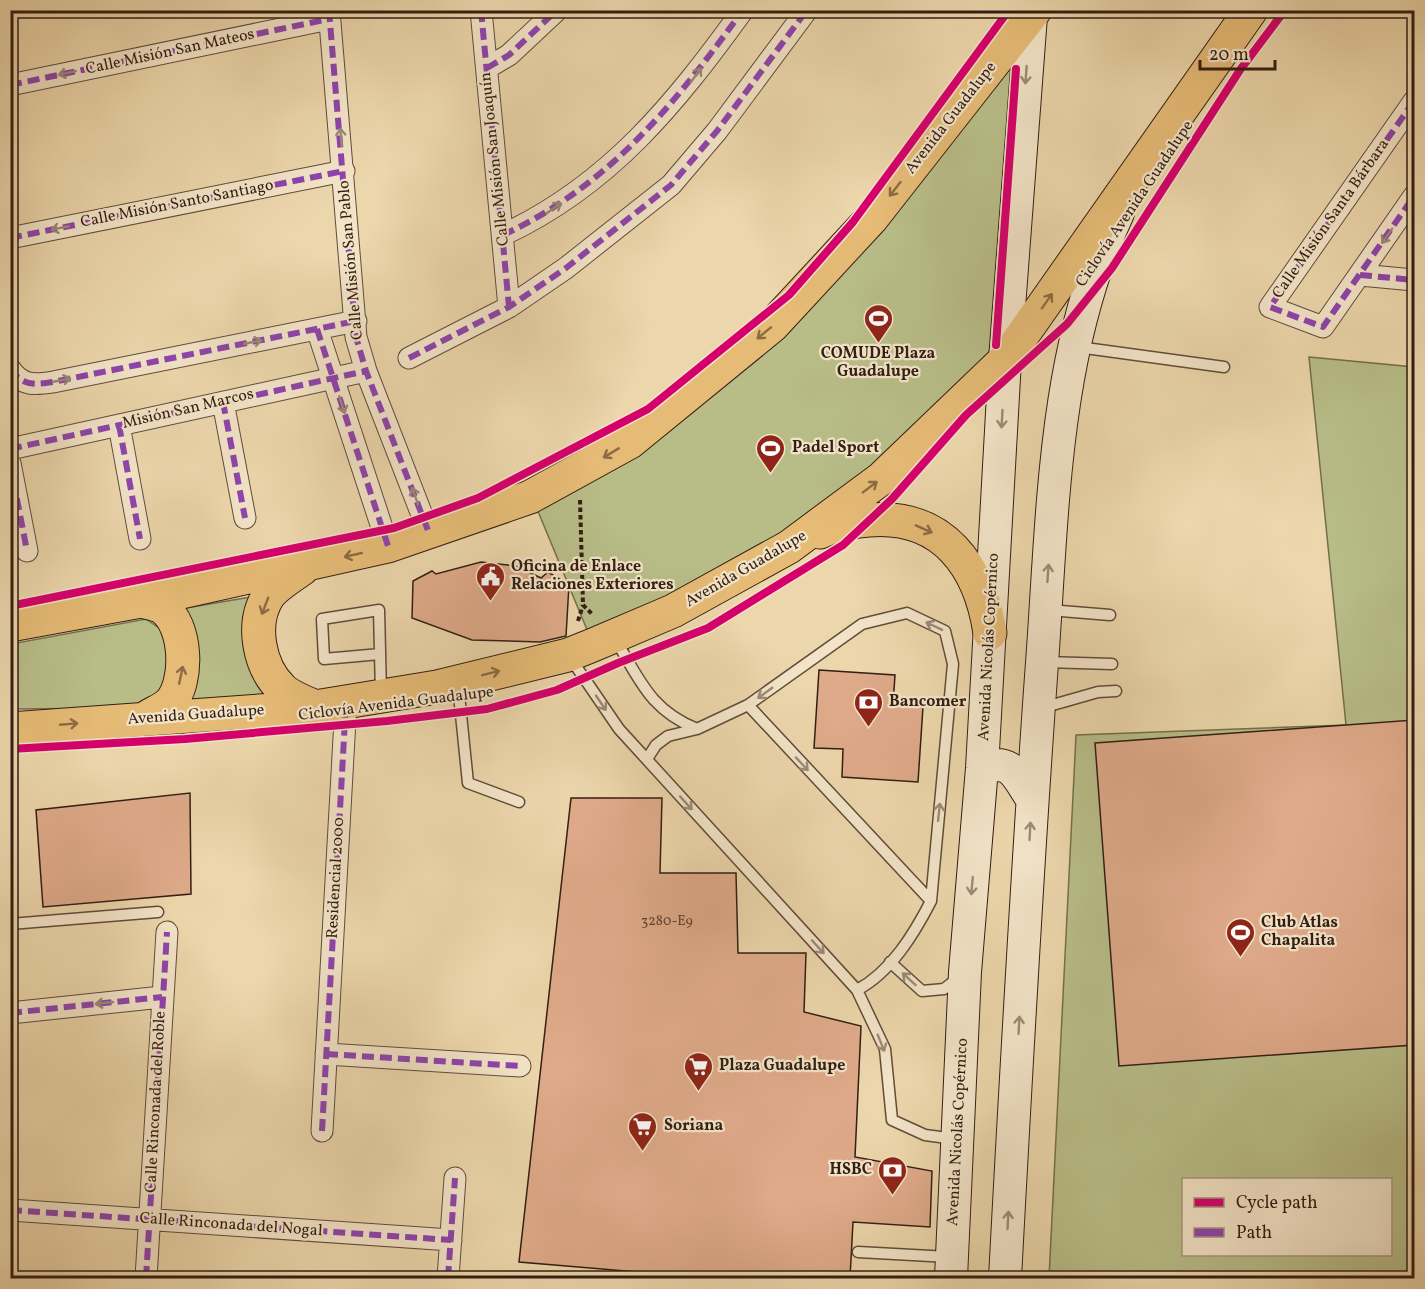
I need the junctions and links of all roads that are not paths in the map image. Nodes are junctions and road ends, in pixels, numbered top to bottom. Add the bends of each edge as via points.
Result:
1 (481, 10) edge
2 (557, 10) edge
3 (743, 10) edge
4 (807, 10) edge
5 (1033, 14) edge
6 (329, 15) edge
7 (1246, 15) edge
8 (487, 68) junction
9 (10, 85) edge
10 (1414, 101) edge
11 (344, 171) junction
12 (1138, 171) junction
13 (1414, 196) edge
14 (503, 235) junction
15 (10, 238) edge
16 (1360, 275) junction
17 (1414, 280) edge
18 (509, 307) junction
19 (356, 321) junction
20 (317, 329) junction
21 (1074, 347) junction
22 (409, 358) dead end
23 (1005, 360) junction
24 (1224, 367) dead end
25 (10, 369) edge
26 (366, 371) junction
27 (333, 377) junction
28 (223, 402) junction
29 (119, 424) junction
30 (10, 449) edge
31 (10, 463) edge
32 (245, 518) dead end
33 (429, 532) junction
34 (140, 539) dead end
35 (388, 546) junction
36 (789, 547) junction
37 (27, 550) dead end
38 (306, 566) junction
39 (141, 601) junction
40 (1046, 610) junction
41 (1110, 615) dead end
42 (10, 625) edge
43 (990, 633) junction
44 (613, 636) junction
45 (380, 654) junction
46 (568, 655) junction
47 (1042, 662) junction
48 (1112, 664) dead end
49 (458, 682) junction
50 (1116, 691) dead end
51 (381, 696) junction
52 (330, 704) junction
53 (748, 705) junction
54 (1039, 709) junction
55 (146, 718) junction
56 (10, 729) edge
57 (697, 729) junction
58 (647, 759) junction
59 (982, 768) junction
60 (1032, 799) junction
61 (519, 802) dead end
62 (931, 901) junction
63 (158, 912) dead end
64 (10, 924) edge
65 (167, 932) dead end
66 (890, 962) junction
67 (965, 972) junction
68 (857, 990) junction
69 (162, 997) junction
70 (10, 1013) edge
71 (326, 1054) junction
72 (520, 1066) dead end
73 (322, 1131) dead end
74 (958, 1140) junction
75 (455, 1178) dead end
76 (10, 1210) edge
77 (150, 1220) junction
78 (451, 1240) junction
79 (858, 1252) dead end
80 (952, 1268) edge
81 (146, 1278) edge
82 (448, 1278) edge
83 (1005, 1278) edge

1 - 8 street, Calle Misión San Joaquín
2 - 8 street via 509,55
14 -> 3 street via 558,206 638,140 690,85
4 - 18 street via 717,131 671,185 566,268
5 -> 23 street, Avenida Nicolás Copérnico
5 -> 33 main road, Avenida Guadalupe via 872,218 772,326 630,442 579,473 530,497
6 -> 9 street, Calle Misión San Mateos
11 -> 6 street, Calle Misión San Pablo
7 - 12 main road, Avenida Guadalupe
8 - 14 street, Calle Misión San Joaquín
10 - 16 street, Calle Misión Santa Bárbara via 1270,307 1323,327
11 -> 15 street, Calle Misión Santo Santiago
11 - 19 street, Calle Misión San Pablo
12 - 21 street via 1104,243
23 -> 12 main road, Avenida Guadalupe
13 -> 16 street, Calle Misión Santa Bárbara
14 - 18 street, Calle Misión San Joaquín
16 - 17 street
18 - 22 street
19 - 20 street
19 - 26 street, Calle Misión San Pablo via 356,337
25 -> 20 street via 17,378 32,385
20 - 27 street
21 - 24 lane
40 -> 21 street via 1064,394
36 -> 23 main road, Avenida Guadalupe via 882,478
23 -> 43 street, Avenida Nicolás Copérnico
26 - 27 street, Misión San Marcos
33 -> 26 street, Calle Misión San Pablo
27 - 28 street, Misión San Marcos
27 -> 35 street
28 - 29 street, Misión San Marcos
28 - 32 street
29 - 30 street, Misión San Marcos
29 - 34 street
31 - 37 street
33 - 35 main road, Avenida Guadalupe
35 -> 38 main road, Avenida Guadalupe
36 -> 43 main road via 832,526 853,521 898,520 923,527 942,538 968,567 984,601
36 - 44 main road, Avenida Guadalupe via 673,611
38 - 39 main road, Avenida Guadalupe
38 -> 52 main road via 270,595 259,622 259,646 268,671 283,690
39 - 42 main road, Avenida Guadalupe
55 -> 39 main road via 170,702 182,677 183,657 177,627 163,608
40 - 41 lane
40 - 47 street
43 - 59 street, Avenida Nicolás Copérnico
44 - 46 main road, Avenida Guadalupe
44 - 57 lane via 652,701 675,720
45 - 45 lane via 379,610 322,619 324,658
45 - 51 lane
49 -> 46 main road, Avenida Guadalupe
46 -> 58 lane via 619,729
47 - 48 lane
47 - 54 street
49 - 51 main road, Avenida Guadalupe
49 - 61 lane via 468,783
50 - 54 lane via 1098,692
51 - 52 main road, Avenida Guadalupe
52 - 55 main road, Avenida Guadalupe
52 - 71 street, Residencial 2000
53 - 57 lane
53 -> 62 lane
62 -> 53 lane via 953,664 945,631 907,612 862,624
54 - 60 street
56 -> 55 main road, Avenida Guadalupe
57 - 58 lane via 668,736
58 -> 68 lane
59 - 60 street via 994,763 1009,767
59 -> 67 street, Avenida Nicolás Copérnico
83 -> 60 street
62 - 66 lane via 914,934
63 - 64 lane
65 - 69 street, Calle Rinconada del Roble
67 -> 66 lane via 944,989 922,991
66 - 68 lane via 876,980
67 - 74 street, Avenida Nicolás Copérnico
68 -> 74 lane via 885,1050 892,1120 925,1135
69 -> 70 street
69 - 77 street, Calle Rinconada del Roble
71 - 72 street
71 - 73 street, Residencial 2000
74 - 80 street, Avenida Nicolás Copérnico
75 - 78 street
76 - 77 street, Calle Rinconada del Nogal
77 - 78 street, Calle Rinconada del Nogal
77 - 81 street, Calle Rinconada del Roble
78 - 82 street
79 - 80 lane

